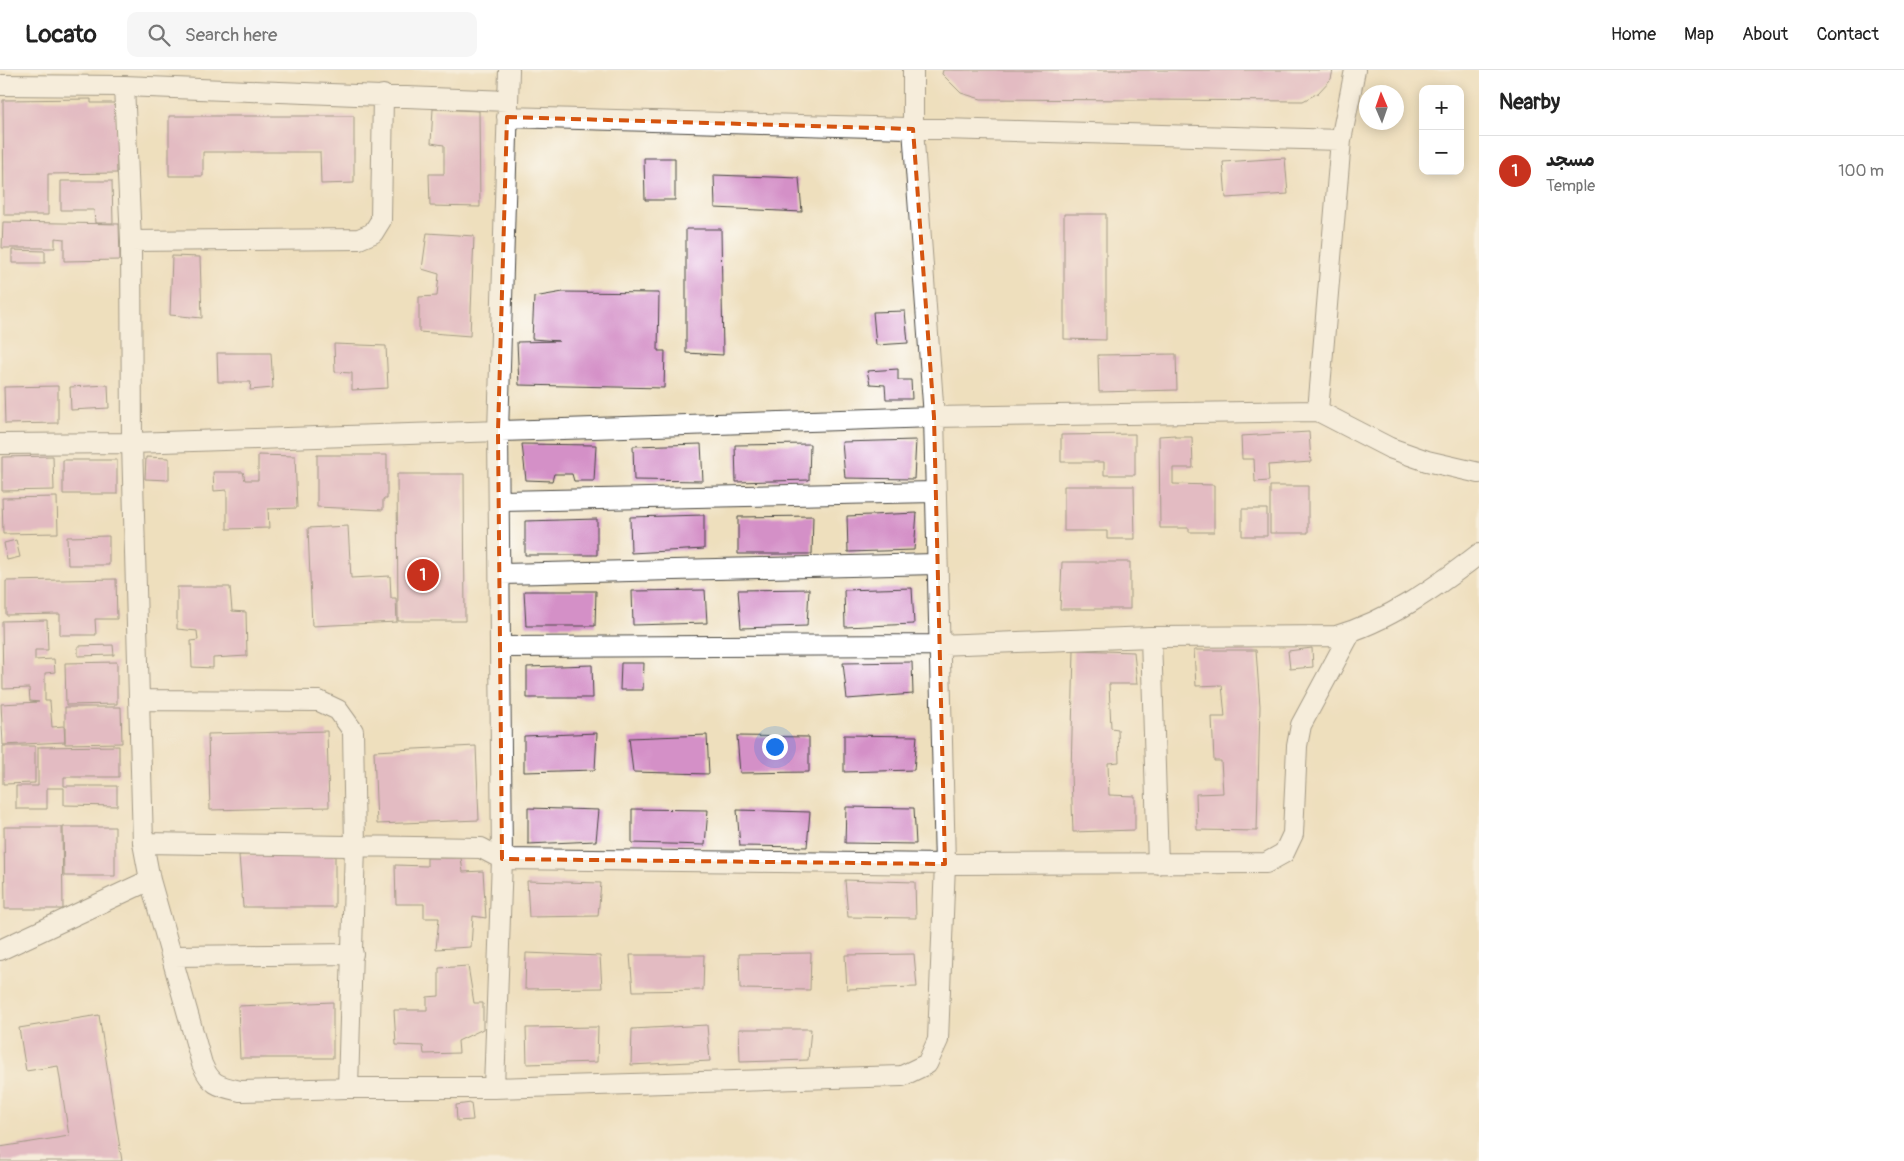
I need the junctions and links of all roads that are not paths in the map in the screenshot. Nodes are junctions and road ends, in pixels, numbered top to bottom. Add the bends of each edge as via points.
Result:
1 (509, 70) edge
2 (913, 70) edge
3 (1355, 70) edge
4 (171, 79) edge
5 (0, 85) edge
6 (124, 86) junction
7 (383, 95) junction
8 (508, 109) junction
9 (913, 129) junction
10 (1341, 140) junction
11 (131, 241) junction
12 (1318, 411) junction
13 (934, 417) junction
14 (498, 432) junction
15 (132, 443) junction
16 (0, 444) edge
17 (1479, 473) edge
18 (934, 492) junction
19 (500, 501) junction
20 (1479, 554) edge
21 (936, 564) junction
22 (501, 574) junction
23 (1351, 632) junction
24 (1151, 638) junction
25 (938, 645) junction
26 (502, 647) junction
27 (139, 700) junction
28 (143, 843) junction
29 (355, 846) junction
30 (502, 859) junction
31 (945, 864) junction
32 (1158, 864) junction
33 (150, 880) junction
34 (0, 950) edge
35 (353, 954) junction
36 (173, 956) junction
37 (348, 1088) junction
38 (494, 1088) junction

1 - 8 street
2 - 9 street
3 - 10 street
4 - 6 street
4 - 7 street
5 - 6 street
6 - 11 street
7 - 8 street
7 - 11 street via 381,220 373,233 358,239
8 - 9 street
8 - 14 street
9 - 10 street
9 - 13 street
10 - 12 street
11 - 15 street
12 - 13 street
12 - 17 street via 1390,448 1427,461
13 - 14 street
13 - 18 street
14 - 15 street
14 - 19 street
15 - 16 street
15 - 27 street
18 - 19 street
18 - 21 street
19 - 22 street
20 - 23 street via 1442,583
21 - 22 street
21 - 25 street
22 - 26 street
23 - 24 street via 1336,636
23 - 32 street via 1301,725 1293,834 1284,853 1266,863
24 - 25 street
24 - 32 street
25 - 26 street
25 - 31 street
26 - 30 street
27 - 28 street
27 - 29 street via 319,701 338,710 353,731
28 - 29 street
28 - 33 street
29 - 30 street via 481,848
29 - 35 street
30 - 31 street
30 - 38 street
31 - 32 street
31 - 38 street via 938,1040 927,1064 919,1068 902,1076
33 - 34 street
33 - 36 street
35 - 36 street
35 - 37 street
36 - 37 street via 208,1079 240,1092
37 - 38 street

